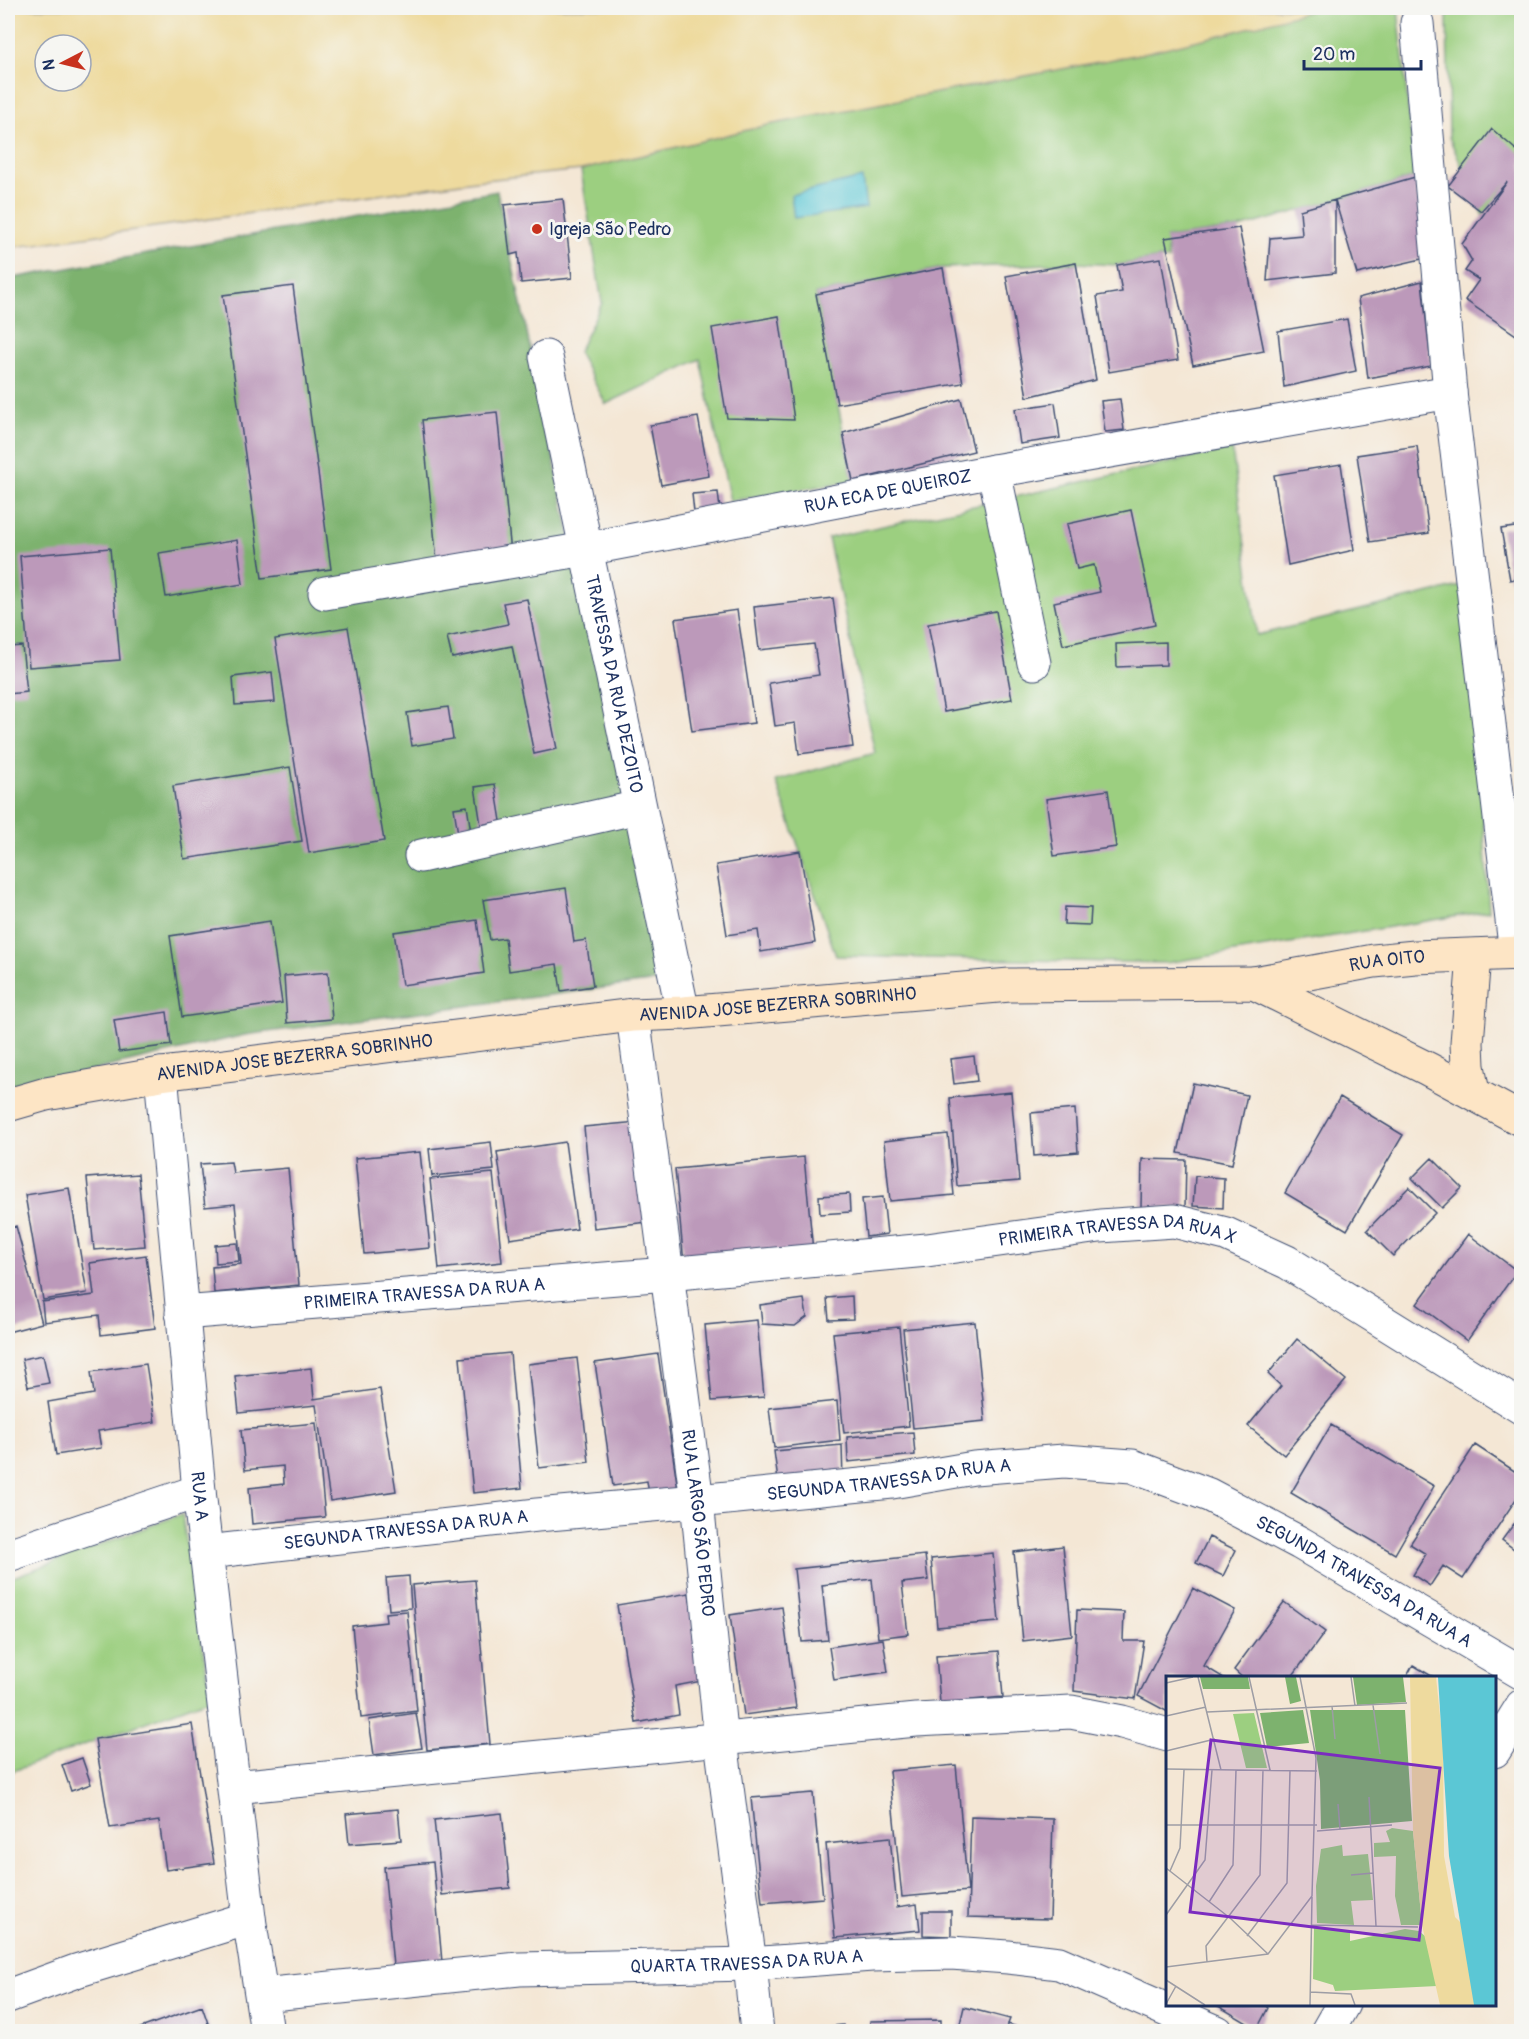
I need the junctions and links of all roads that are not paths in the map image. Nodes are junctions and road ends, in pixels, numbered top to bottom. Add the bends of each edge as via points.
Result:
1 (1417, 23) dead end
2 (546, 357) dead end
3 (1450, 392) junction
4 (994, 471) junction
5 (586, 549) junction
6 (326, 593) dead end
7 (1034, 663) dead end
8 (639, 807) junction
9 (421, 856) dead end
10 (1519, 954) edge
11 (1474, 956) junction
12 (1254, 983) junction
13 (683, 1013) junction
14 (633, 1015) junction
15 (161, 1074) junction
16 (1473, 1093) junction
17 (8, 1105) edge
18 (1521, 1120) edge
19 (668, 1274) junction
20 (182, 1313) junction
21 (1521, 1408) edge
22 (199, 1491) junction
23 (697, 1501) junction
24 (207, 1552) junction
25 (8, 1555) edge
26 (1521, 1673) edge
27 (1521, 1706) edge
28 (1166, 1735) edge
29 (721, 1741) junction
30 (1496, 1748) edge
31 (234, 1787) junction
32 (249, 1918) junction
33 (750, 1964) junction
34 (262, 1995) junction
35 (8, 1996) edge
36 (1342, 2006) edge
37 (267, 2031) edge
38 (757, 2031) edge
39 (1217, 2031) edge
40 (1327, 2031) edge

1 - 3 street
2 - 5 street, TRAVESSA DA RUA DEZOITO
3 - 4 street, RUA ECA DE QUEIROZ
3 - 10 street
4 - 5 street, RUA ECA DE QUEIROZ
4 - 7 street
5 - 6 street, RUA ECA DE QUEIROZ
5 - 8 street, TRAVESSA DA RUA DEZOITO
8 - 9 street
8 - 13 street, TRAVESSA DA RUA DEZOITO
10 - 11 main road, RUA OITO
11 - 12 main road, RUA OITO via 1374,962
11 - 16 main road via 1467,1042
12 - 13 main road, AVENIDA JOSE BEZERRA SOBRINHO via 1010,985
12 - 16 main road, AVENIDA JOSE BEZERRA SOBRINHO
13 - 14 main road, AVENIDA JOSE BEZERRA SOBRINHO
14 - 15 main road, AVENIDA JOSE BEZERRA SOBRINHO
14 - 19 street, RUA LARGO SÃO PEDRO
15 - 17 main road, AVENIDA JOSE BEZERRA SOBRINHO via 46,1094
15 - 20 street, RUA A
16 - 18 main road, AVENIDA JOSE BEZERRA SOBRINHO
19 - 20 street, PRIMEIRA TRAVESSA DA RUA A
19 - 21 street, PRIMEIRA TRAVESSA DA RUA X via 927,1250 1100,1226 1174,1221 1226,1234 1287,1262
19 - 23 street, RUA LARGO SÃO PEDRO
20 - 22 street, RUA A
22 - 24 street, RUA A
22 - 25 street
23 - 24 street, SEGUNDA TRAVESSA DA RUA A
23 - 26 street, SEGUNDA TRAVESSA DA RUA A via 892,1482 974,1468 1064,1461 1132,1466 1219,1500
23 - 29 street, RUA LARGO SÃO PEDRO
24 - 31 street, RUA A
27 - 30 street
28 - 29 street via 1071,1712 916,1720
29 - 31 street
29 - 33 street, RUA LARGO SÃO PEDRO
31 - 32 street, RUA A
32 - 34 street, RUA A
32 - 35 street
33 - 34 street, QUARTA TRAVESSA DA RUA A via 519,1969
33 - 38 street, RUA LARGO SÃO PEDRO
33 - 39 street, QUARTA TRAVESSA DA RUA A via 951,1953 1059,1963
34 - 37 street, RUA A
36 - 40 street

